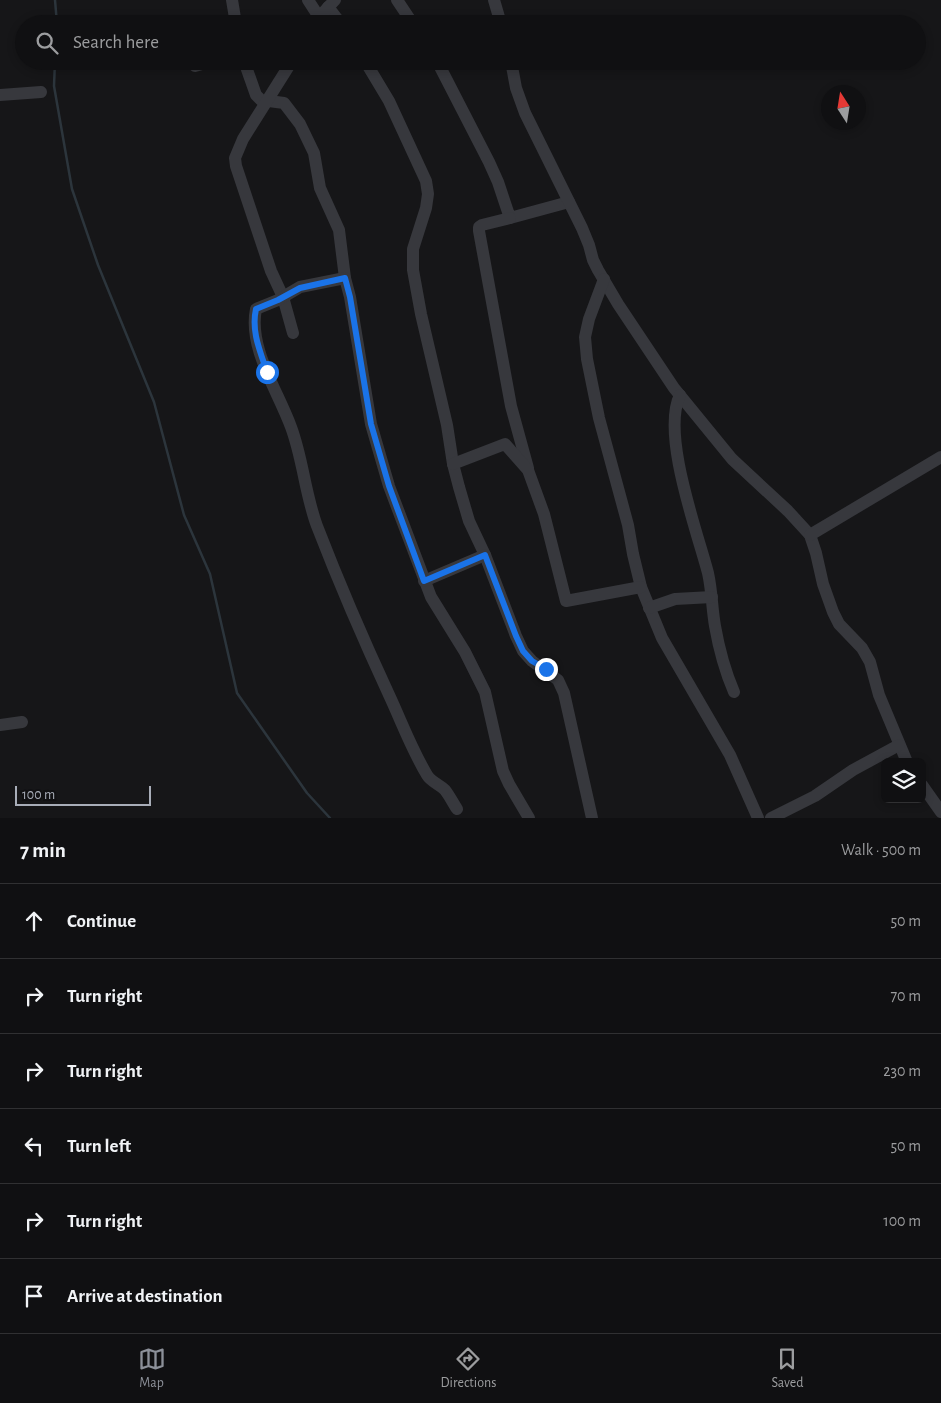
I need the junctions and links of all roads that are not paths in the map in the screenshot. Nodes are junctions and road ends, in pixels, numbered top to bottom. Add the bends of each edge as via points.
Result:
1 (232, 0) edge
2 (308, 0) edge
3 (398, 0) edge
4 (494, 0) edge
5 (324, 12) edge
6 (234, 15) edge
7 (407, 15) edge
8 (498, 15) edge
9 (247, 70) edge
10 (286, 70) edge
11 (370, 70) edge
12 (442, 70) edge
13 (513, 70) edge
14 (41, 92) dead end
15 (0, 95) edge
16 (266, 101) junction
17 (569, 202) junction
18 (510, 218) junction
19 (345, 278) junction
20 (604, 279) junction
21 (283, 297) junction
22 (294, 333) dead end
23 (680, 395) junction
24 (941, 457) edge
25 (453, 464) junction
26 (528, 470) junction
27 (810, 535) junction
28 (485, 555) junction
29 (424, 581) junction
30 (641, 587) junction
31 (712, 597) junction
32 (650, 608) junction
33 (734, 692) dead end
34 (22, 722) dead end
35 (0, 725) edge
36 (899, 745) junction
37 (905, 758) edge
38 (926, 791) edge
39 (456, 809) dead end
40 (941, 812) edge
41 (530, 818) edge
42 (592, 818) edge
43 (758, 818) edge
44 (771, 818) edge

1 - 6 street
2 - 5 street
3 - 7 street
4 - 8 street
9 - 16 street via 256,95
10 - 16 street
11 - 25 street via 389,101 426,181 426,208 413,250 413,270 448,426
12 - 18 street via 489,162
13 - 17 street via 526,113
14 - 15 street
16 - 19 street via 284,103 300,124 314,153 320,188 339,230
16 - 21 street via 243,138 235,158 271,271
17 - 18 street
17 - 20 street
18 - 26 street via 482,225 479,231 511,406
19 - 21 street via 300,288
19 - 29 street via 371,424 389,486
20 - 23 street
20 - 30 street via 585,337 587,359
21 - 22 street
21 - 39 street via 256,309 256,338 291,427 316,524 410,744 429,778 445,790
23 - 27 street via 732,459
23 - 31 street via 674,417 678,456
24 - 27 street
25 - 26 street via 505,444
25 - 28 street via 469,521
26 - 30 street via 544,514 566,601
27 - 36 street via 833,612 870,662
28 - 29 street
28 - 42 street via 523,651 558,680 564,692
29 - 41 street via 485,692 503,771
30 - 32 street
31 - 32 street via 675,599
31 - 33 street via 719,647
32 - 43 street via 662,638 730,755
34 - 35 street
36 - 37 street
36 - 44 street
38 - 40 street

